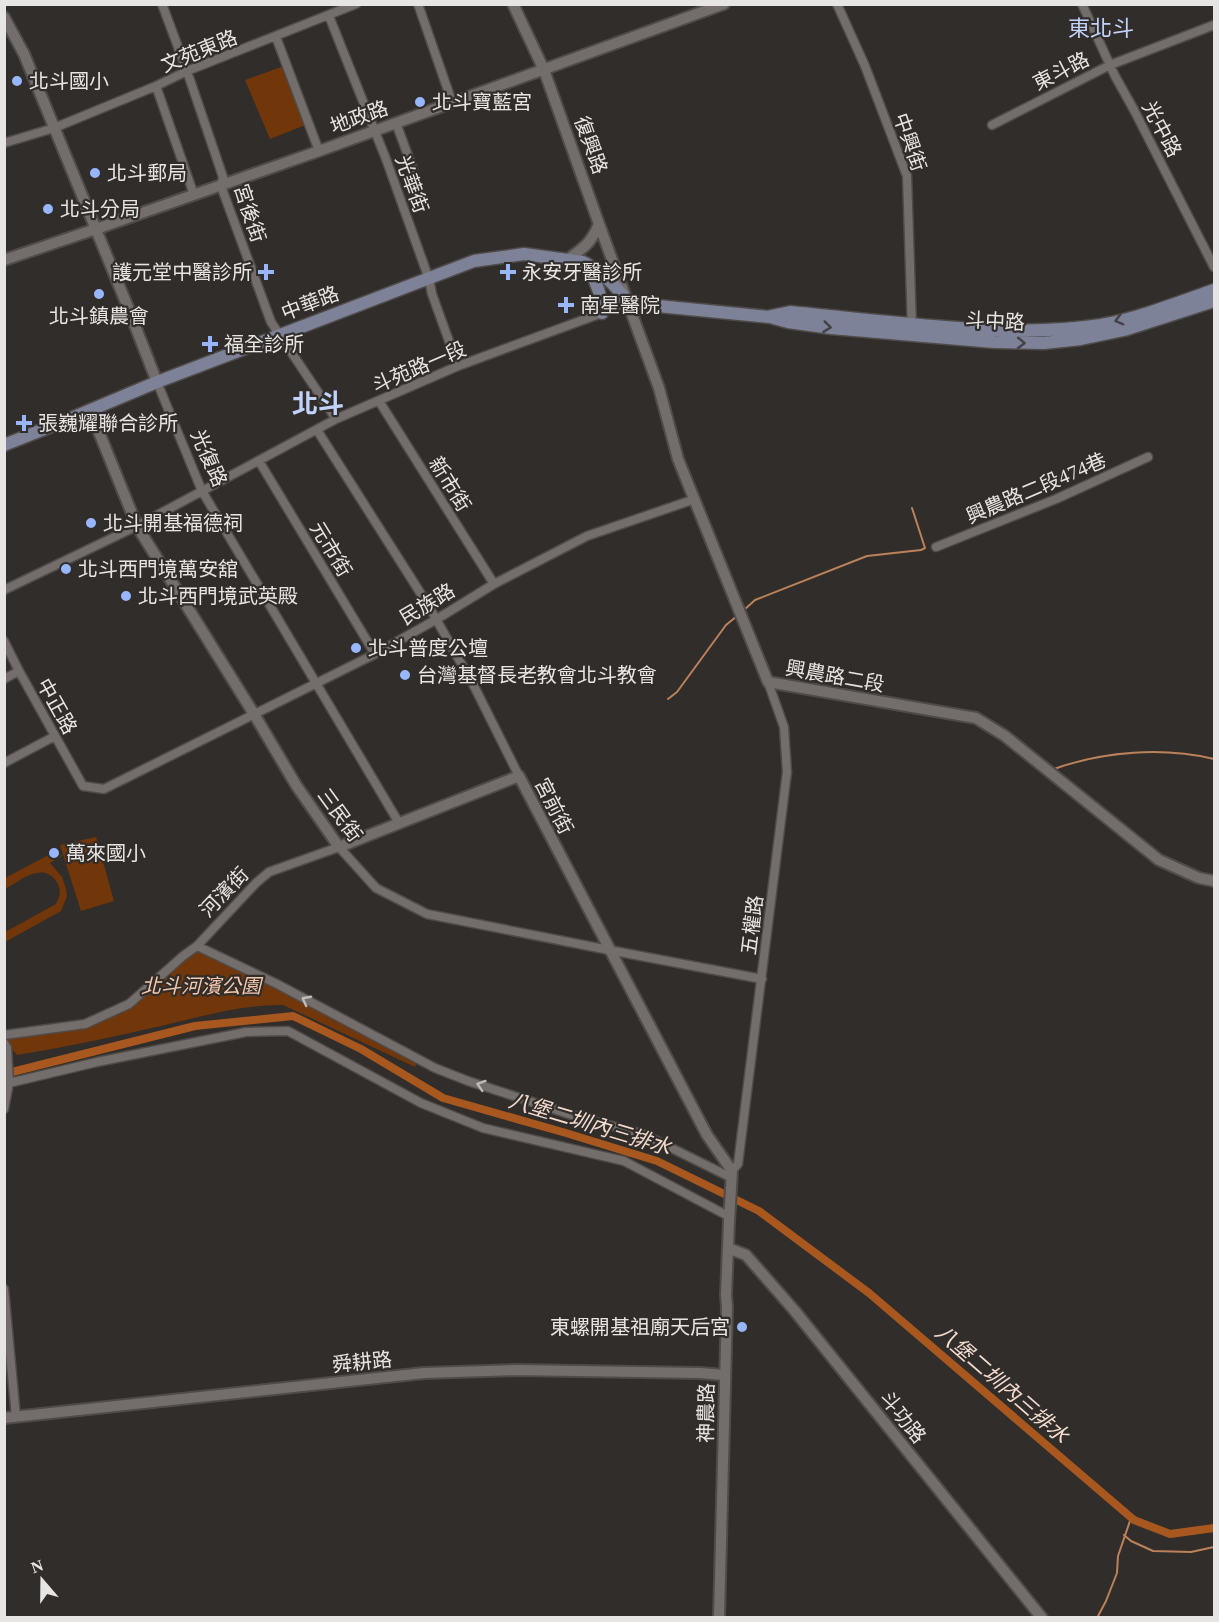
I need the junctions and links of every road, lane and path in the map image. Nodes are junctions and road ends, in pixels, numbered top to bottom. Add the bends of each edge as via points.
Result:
1 (162, 4) edge
2 (356, 4) edge
3 (418, 4) edge
4 (513, 4) edge
5 (724, 4) edge
6 (837, 4) edge
7 (1082, 4) edge
8 (329, 16) junction
9 (4, 18) edge
10 (1215, 25) edge
11 (276, 37) junction
12 (1110, 65) junction
13 (544, 70) junction
14 (188, 71) junction
15 (156, 86) junction
16 (452, 102) junction
17 (396, 123) junction
18 (992, 125) dead end
19 (54, 128) junction
20 (374, 131) junction
21 (4, 144) edge
22 (319, 151) junction
23 (413, 169) dead end
24 (221, 186) junction
25 (194, 195) junction
26 (599, 224) junction
27 (96, 230) junction
28 (4, 260) edge
29 (567, 260) junction
30 (587, 264) junction
31 (1215, 267) edge
32 (429, 279) junction
33 (1215, 290) edge
34 (627, 300) junction
35 (1215, 301) edge
36 (602, 313) junction
37 (1151, 317) junction
38 (912, 330) junction
39 (280, 335) junction
40 (458, 366) junction
41 (157, 382) junction
42 (379, 401) junction
43 (90, 410) junction
44 (336, 419) junction
45 (317, 430) junction
46 (4, 445) edge
47 (1148, 457) dead end
48 (258, 461) junction
49 (202, 491) junction
50 (695, 499) junction
51 (137, 526) junction
52 (936, 547) dead end
53 (494, 584) junction
54 (4, 590) edge
55 (436, 619) junction
56 (4, 641) edge
57 (375, 654) junction
58 (19, 671) junction
59 (4, 679) edge
60 (768, 682) junction
61 (316, 684) junction
62 (254, 714) junction
63 (55, 736) junction
64 (4, 763) edge
65 (519, 776) junction
66 (83, 786) joint
67 (399, 823) junction
68 (339, 846) junction
69 (1215, 881) edge
70 (197, 946) junction
71 (609, 950) junction
72 (762, 979) junction
73 (4, 1035) edge
74 (6, 1045) edge
75 (9, 1083) junction
76 (4, 1109) edge
77 (732, 1177) junction
78 (730, 1213) junction
79 (728, 1248) junction
80 (4, 1289) edge
81 (724, 1375) junction
82 (10, 1417) edge
83 (719, 1617) edge
84 (1042, 1617) edge

1 - 14 street, 宮後街
2 - 8 street, 文苑東路
3 - 16 street
4 - 13 street, 復興路
5 - 13 street, 地政路
6 - 38 street, 中興街 via 907,177
7 - 12 street, 光中路
8 - 11 street, 文苑東路
8 - 20 street, 光華街
9 - 19 street, 光復路 via 24,54
10 - 12 street, 東斗路
11 - 14 street, 文苑東路
11 - 22 street
12 - 18 street, 東斗路
12 - 31 street, 光中路
13 - 16 street, 地政路
13 - 26 street, 復興路
14 - 15 street, 文苑東路
14 - 24 street, 宮後街 via 223,177
15 - 19 street, 文苑東路
15 - 25 street
16 - 17 street, 地政路
17 - 20 street, 地政路
17 - 23 street
19 - 21 street, 文苑東路
19 - 27 street, 光復路
20 - 22 street, 地政路
20 - 32 street, 光華街
22 - 24 street, 地政路
24 - 25 street, 地政路
24 - 39 street, 宮後街 via 271,322
25 - 27 street, 地政路
26 - 29 street via 593,238
26 - 34 street, 復興路
27 - 28 street, 地政路
27 - 41 street, 光復路
29 - 30 main road, 中華路
29 - 32 main road, 中華路 via 524,254 492,258
30 - 34 main road, 中華路
30 - 36 main road via 599,288
32 - 39 main road, 中華路
32 - 40 street, 光華街
33 - 37 main road, 斗中路
34 - 36 street, 斗苑路一段
34 - 38 main road, 斗中路 via 831,328
34 - 50 street, 興農路二段
35 - 37 main road, 斗中路
36 - 40 street, 斗苑路一段
37 - 38 main road, 斗中路 via 1124,330 1044,343 994,342
39 - 41 main road, 中華路
39 - 44 street, 宮後街
40 - 42 street, 斗苑路一段
41 - 43 main road, 中華路
41 - 49 street, 光復路
42 - 44 street, 斗苑路一段
42 - 53 street, 新市街
43 - 46 main road, 中華路
43 - 51 street, 三民街
44 - 45 street, 斗苑路一段
45 - 48 street, 斗苑路一段
45 - 55 street, 宮前街
47 - 52 street, 興農路二段474巷
48 - 49 street, 斗苑路一段
48 - 57 street, 元市街
49 - 51 street, 斗苑路一段
49 - 61 street, 光復路
50 - 53 street, 民族路 via 587,536
50 - 60 street, 興農路二段
51 - 54 street, 斗苑路一段
51 - 62 street, 三民街
53 - 55 street, 民族路
55 - 57 street, 民族路
55 - 65 street, 宮前街
56 - 58 street, 中正路
57 - 61 street, 民族路
58 - 59 street
58 - 63 street, 中正路
60 - 69 street, 興農路二段 via 976,718 1005,736 1159,860
60 - 72 street, 五權路 via 784,727 787,772
61 - 62 street, 民族路
61 - 67 street, 光復路
62 - 66 street, 民族路 via 104,789
62 - 68 street, 三民街 via 296,785
63 - 64 street
63 - 66 street, 中正路
65 - 67 street, 河濱街
65 - 71 street, 宮前街
67 - 68 street, 河濱街
68 - 70 street, 河濱街 via 269,872
68 - 71 street, 三民街 via 376,888 427,914
70 - 73 street, 河濱街 via 129,1004 85,1024
77 -> 70 street via 643,1134 581,1118 435,1068
71 - 72 street, 三民街
71 - 77 street, 宮前街
72 - 77 street, 五權路 via 738,1164
74 - 75 street
75 - 76 street
75 - 78 street via 246,1032 288,1031 421,1103 483,1128 624,1161
77 - 78 street
78 - 79 street, 神農路
79 - 81 street, 神農路
79 - 84 street, 斗功路 via 746,1255 794,1310
80 - 82 street
81 - 82 street, 舜耕路 via 517,1370 424,1373
81 - 83 street, 神農路

